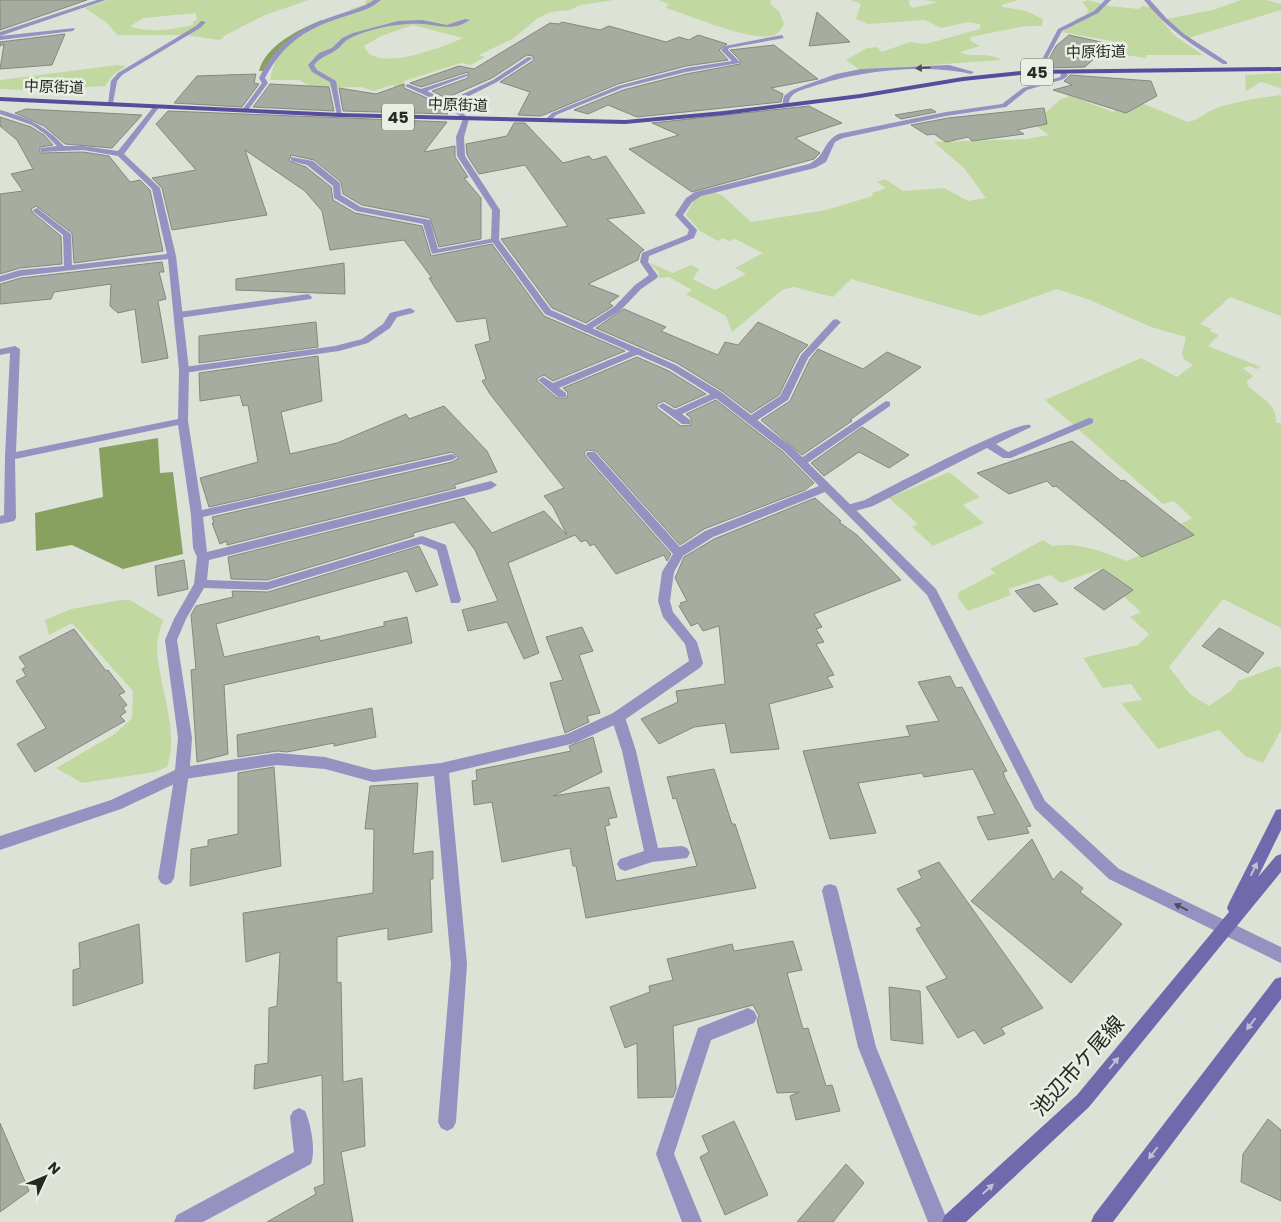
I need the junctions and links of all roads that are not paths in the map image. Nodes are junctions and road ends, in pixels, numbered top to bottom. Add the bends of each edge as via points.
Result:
1 (103, 0) edge
2 (378, 0) edge
3 (1108, 0) edge
4 (1147, 0) edge
5 (467, 20) dead end
6 (203, 22) dead end
7 (74, 29) dead end
8 (0, 34) edge
9 (0, 38) edge
10 (782, 38) dead end
11 (530, 58) dead end
12 (1281, 62) edge
13 (1225, 63) junction
14 (1039, 68) junction
15 (1281, 69) edge
16 (972, 72) junction
17 (1062, 72) junction
18 (465, 75) dead end
19 (408, 86) dead end
20 (421, 91) junction
21 (0, 99) edge
22 (110, 103) junction
23 (448, 104) junction
24 (796, 104) junction
25 (157, 106) junction
26 (784, 106) junction
27 (246, 109) junction
28 (0, 112) edge
29 (340, 115) junction
30 (466, 119) junction
31 (547, 121) junction
32 (62, 148) junction
33 (44, 150) dead end
34 (120, 154) junction
35 (294, 159) dead end
36 (37, 210) dead end
37 (495, 240) junction
38 (172, 256) junction
39 (68, 268) junction
40 (0, 279) edge
41 (308, 297) dead end
42 (410, 311) dead end
43 (179, 315) junction
44 (836, 322) dead end
45 (585, 329) junction
46 (638, 351) junction
47 (0, 352) edge
48 (184, 370) junction
49 (543, 380) dead end
50 (552, 388) junction
51 (717, 394) junction
52 (562, 395) dead end
53 (886, 404) dead end
54 (663, 406) dead end
55 (674, 414) junction
56 (752, 419) junction
57 (183, 421) junction
58 (686, 422) dead end
59 (1089, 422) dead end
60 (1026, 427) dead end
61 (988, 443) junction
62 (591, 454) dead end
63 (10, 457) junction
64 (452, 457) dead end
65 (802, 462) junction
66 (491, 485) dead end
67 (826, 487) junction
68 (848, 509) junction
69 (197, 514) junction
70 (0, 520) edge
71 (680, 553) junction
72 (203, 557) junction
73 (200, 584) junction
74 (455, 600) dead end
75 (618, 717) junction
76 (441, 769) junction
77 (182, 773) junction
78 (1281, 815) edge
79 (0, 843) edge
80 (682, 853) dead end
81 (652, 855) junction
82 (1281, 861) edge
83 (625, 864) dead end
84 (166, 878) dead end
85 (830, 891) dead end
86 (1225, 928) junction
87 (1281, 955) edge
88 (1281, 985) edge
89 (748, 1017) dead end
90 (299, 1117) dead end
91 (447, 1122) dead end
92 (184, 1222) edge
93 (692, 1222) edge
94 (938, 1222) edge
95 (952, 1222) edge
96 (1101, 1222) edge

1 - 8 street
2 - 27 street via 296,35 275,54 262,78 265,83
3 - 14 street via 1096,12 1060,30
4 - 13 street via 1162,20 1183,38
5 - 29 street via 447,27 409,22 380,27 344,38 334,49 321,54 311,65 314,71 333,80
6 - 22 street via 120,74 114,81
7 - 9 street
10 - 31 street via 727,47 724,50 737,62 686,70 620,87 554,114
11 - 23 street via 495,81
12 - 13 main road, 中原街道 / 45
13 - 14 main road, 中原街道 / 45
14 - 16 main road, 中原街道 / 45
15 - 17 main road, 中原街道 / 45
16 - 24 main road, 中原街道 / 45 via 853,90
16 -> 26 street via 949,67 861,71 794,91 787,96
17 - 24 main road, 中原街道 / 45 via 963,79
17 - 45 street via 1065,76 1062,78 1025,89 1004,106 946,114 841,136 832,140 822,160 812,166 698,194 689,200 679,215 693,230 691,236 645,256 644,262 654,276 617,309
18 - 20 street
19 - 20 street
20 - 23 street
21 - 22 main road, 中原街道 / 45
22 - 25 main road, 中原街道 / 45
23 - 30 street
24 - 26 main road, 中原街道 / 45
25 - 27 main road, 中原街道 / 45
25 - 34 street
26 - 31 main road, 中原街道 / 45 via 633,121
27 - 29 main road, 中原街道 / 45
28 - 32 street via 38,124
29 - 30 main road, 中原街道 / 45
30 - 31 main road, 中原街道 / 45
30 - 37 street via 460,137 461,156 496,210
32 - 33 street
32 - 34 street
34 - 38 street via 156,188
35 - 37 street via 310,162 337,185 337,196 358,209 427,222 435,252
36 - 39 street via 67,234
37 - 45 street via 548,312
38 - 39 street
38 - 43 street
39 - 40 street
41 - 43 street
42 - 48 street via 393,315 386,326 365,341 336,350
43 - 48 street
44 - 56 street via 804,357 784,398
45 - 46 street
46 - 50 street
46 - 51 street via 673,367
47 - 63 street via 15,349
48 - 57 street
49 - 50 street
50 - 52 street
51 - 55 street
51 - 56 street
53 - 65 street
54 - 55 street
55 - 58 street
56 - 65 street
57 - 63 street
57 - 69 street
59 - 61 street via 1007,456
60 - 61 street
61 - 68 street via 869,503
62 - 71 street
63 - 70 street via 10,518
64 - 69 street
65 - 67 street
66 - 72 street
67 - 68 street
67 - 71 street via 709,534
86 -> 68 street via 1114,874 1040,805 932,592
69 - 72 street via 199,548
71 - 75 street via 668,572 664,601 668,614 691,642 696,663
72 - 73 street
73 - 74 street via 267,586 422,540 442,548
73 - 77 street via 171,640 185,738
75 - 76 street via 570,739
75 - 81 street
76 - 77 street via 373,776 325,763 277,759
76 - 91 street via 458,964
77 - 79 street via 128,802
77 - 84 street
86 -> 78 street, 池辺市ケ尾線
80 - 81 street
81 - 83 street
82 - 86 street, 池辺市ケ尾線
85 - 94 street via 867,1047
86 - 87 street
95 -> 86 street, 池辺市ケ尾線 via 1083,1101
88 -> 96 street
89 - 93 street via 704,1034 665,1154
90 - 92 street via 304,1157

